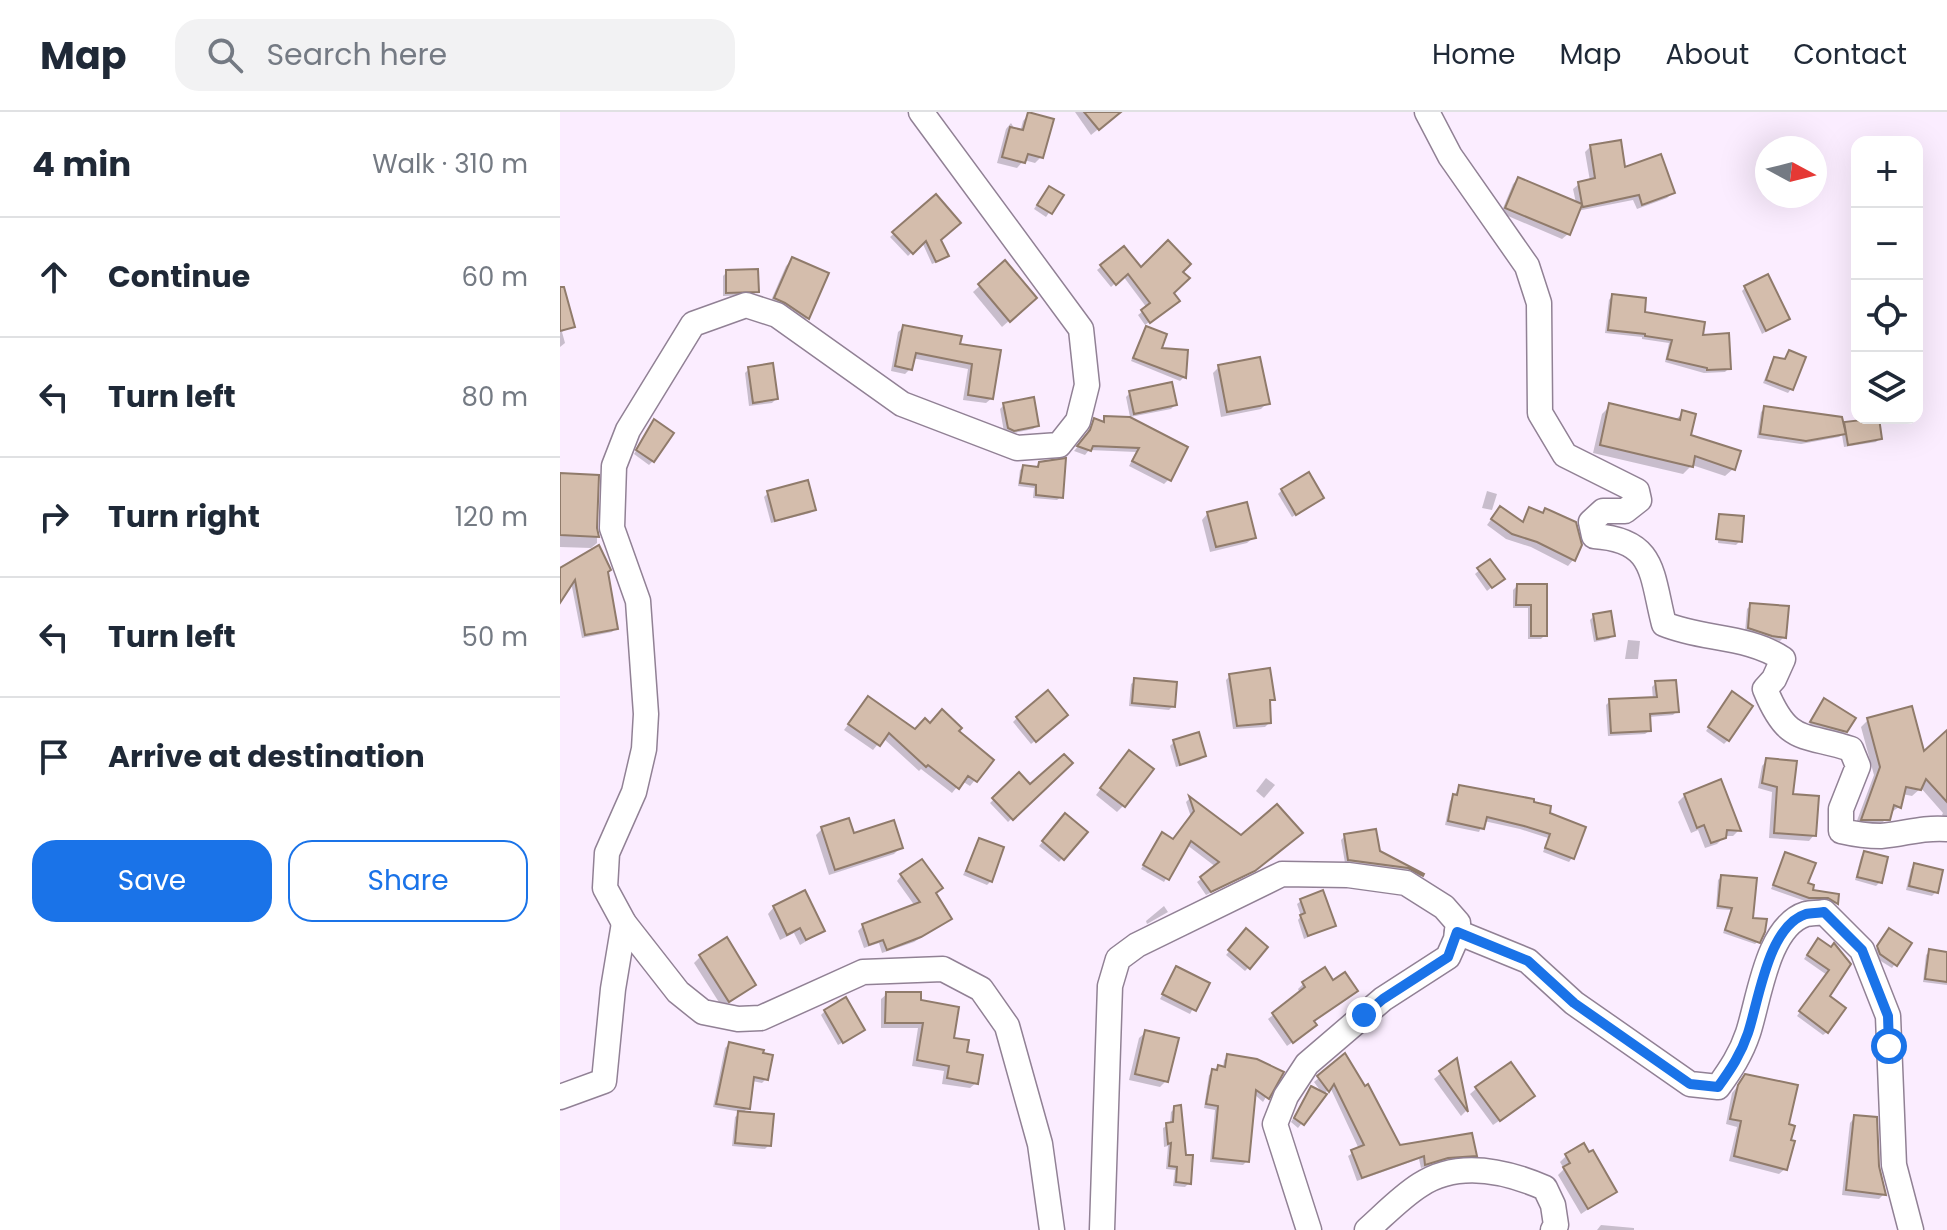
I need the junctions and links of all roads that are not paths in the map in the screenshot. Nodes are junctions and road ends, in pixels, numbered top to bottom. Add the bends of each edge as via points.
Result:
1 (921, 112) edge
2 (1427, 112) edge
3 (1947, 829) edge
4 (624, 923) junction
5 (1457, 932) junction
6 (560, 1097) edge
7 (1052, 1230) edge
8 (1102, 1230) edge
9 (1309, 1230) edge
10 (1367, 1230) edge
11 (1553, 1230) edge
12 (1911, 1230) edge

1 - 4 street via 1081,329 1087,385 1078,421 1059,445 1017,448 902,404 777,315 746,305 693,324 628,430 614,466 612,528 638,601 646,714 634,792 607,853 605,888
2 - 3 street via 1450,156 1527,266 1539,303 1540,413 1565,455 1637,491 1639,500 1625,511 1603,511 1591,522 1594,536 1614,537 1636,547 1651,568 1664,624 1766,648 1783,659 1765,689 1775,714 1795,734 1851,749 1858,766 1841,809 1841,831 1884,836 1925,827
4 - 6 street via 604,1081
4 - 7 street via 678,992 703,1012 738,1019 761,1018 863,972 943,969 981,989 1007,1026 1040,1144
5 - 8 street via 1458,923 1444,907 1406,883 1282,874 1118,959 1110,986
5 - 9 street via 1448,957 1383,999 1307,1064 1286,1096 1275,1124
5 - 12 street via 1528,961 1574,1003 1690,1084 1718,1087 1735,1065 1748,1032 1770,952 1804,915 1824,912 1862,950 1888,1016 1894,1165
10 - 11 street via 1419,1185 1443,1173 1478,1169 1545,1188 1553,1205

